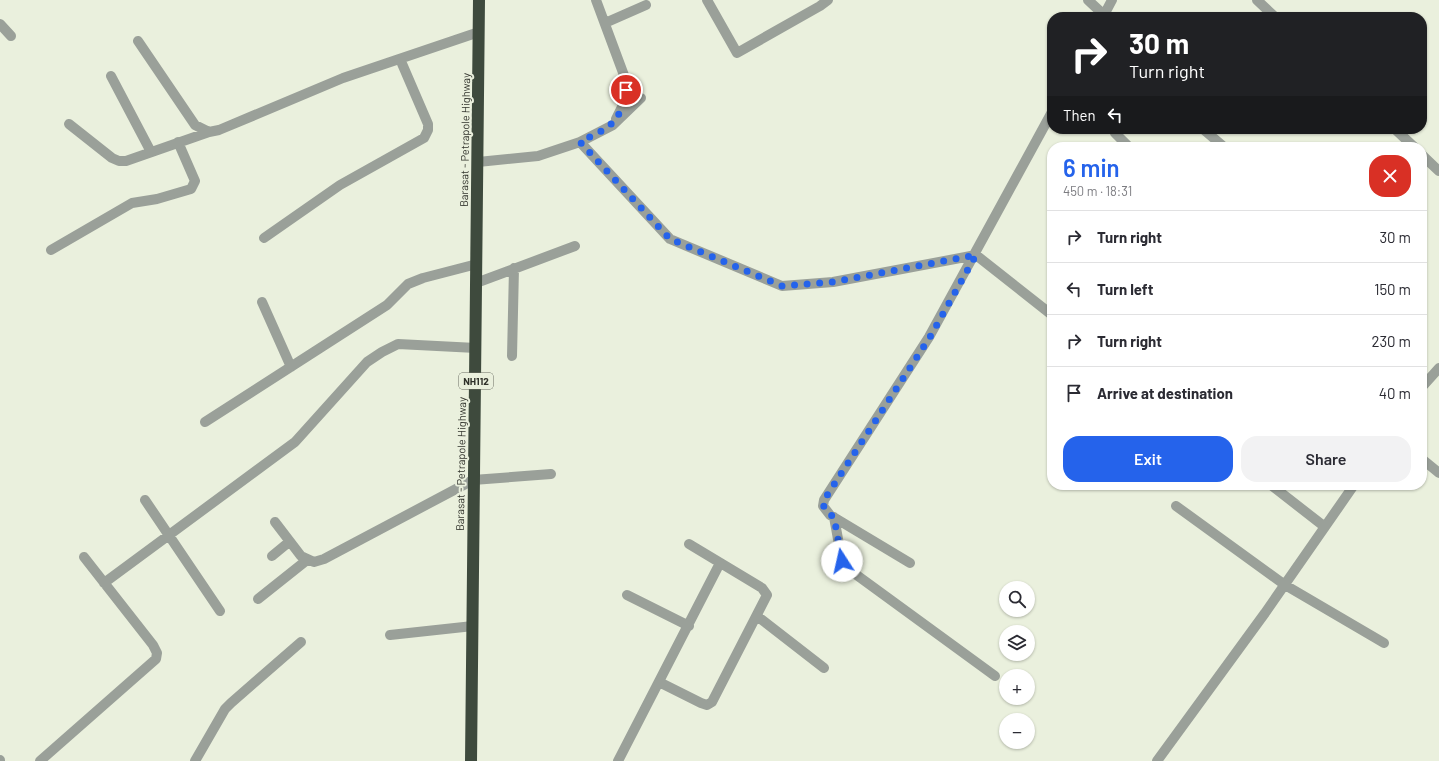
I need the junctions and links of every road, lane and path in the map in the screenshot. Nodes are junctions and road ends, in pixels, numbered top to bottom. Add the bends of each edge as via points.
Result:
1 (479, 0) edge
2 (596, 0) edge
3 (707, 0) edge
4 (828, 0) edge
5 (1088, 0) edge
6 (1112, 0) edge
7 (1257, 0) edge
8 (646, 5) dead end
9 (1099, 12) edge
10 (1105, 12) edge
11 (1270, 12) edge
12 (605, 23) junction
13 (0, 24) edge
14 (479, 32) junction
15 (11, 36) dead end
16 (138, 41) dead end
17 (400, 59) junction
18 (111, 76) dead end
19 (640, 98) dead end
20 (1047, 121) edge
21 (69, 124) dead end
22 (613, 125) junction
23 (209, 132) junction
24 (1116, 134) edge
25 (1209, 134) edge
26 (1400, 134) edge
27 (178, 142) junction
28 (580, 142) junction
29 (1124, 142) edge
30 (1218, 142) edge
31 (1408, 142) edge
32 (151, 152) junction
33 (1427, 160) edge
34 (478, 162) junction
35 (1439, 171) edge
36 (264, 238) dead end
37 (575, 246) dead end
38 (51, 250) dead end
39 (976, 255) junction
40 (477, 264) junction
41 (514, 268) junction
42 (476, 283) junction
43 (262, 302) dead end
44 (1047, 311) edge
45 (476, 348) junction
46 (512, 356) dead end
47 (291, 367) junction
48 (1439, 368) edge
49 (1427, 381) edge
50 (206, 422) dead end
51 (1427, 463) edge
52 (1439, 473) edge
53 (551, 474) dead end
54 (474, 480) junction
55 (1277, 490) edge
56 (1351, 490) edge
57 (145, 500) dead end
58 (1176, 506) dead end
59 (834, 517) junction
60 (275, 522) dead end
61 (1325, 527) junction
62 (170, 536) junction
63 (289, 542) junction
64 (689, 544) dead end
65 (272, 556) dead end
66 (84, 557) dead end
67 (307, 560) junction
68 (720, 563) junction
69 (910, 563) dead end
70 (104, 583) junction
71 (1284, 585) junction
72 (627, 595) dead end
73 (258, 599) dead end
74 (220, 611) dead end
75 (757, 616) junction
76 (473, 626) junction
77 (689, 626) junction
78 (390, 635) dead end
79 (301, 642) dead end
80 (1384, 643) dead end
81 (824, 668) dead end
82 (995, 676) dead end
83 (659, 682) junction
84 (40, 761) edge
85 (195, 761) edge
86 (471, 761) edge
87 (618, 761) edge
88 (1157, 761) edge

1 - 14 highway, Barasat - Petrapole Highway / NH112
2 - 12 street
3 - 4 street via 737,53
5 - 9 street
6 - 10 street
7 - 11 street
8 - 12 street
12 - 22 street via 625,78 624,103
13 - 15 street
14 - 17 street
14 - 34 highway, Barasat - Petrapole Highway / NH112
16 - 23 street via 195,125
17 - 23 street via 343,78
17 - 36 street via 428,124 424,138 340,186
18 - 32 street
19 - 22 street
20 - 39 street
21 - 32 street via 119,161
22 - 28 street
23 - 27 street
24 - 29 street
25 - 30 street
26 - 31 street
27 - 32 street
27 - 38 street via 195,181 191,189 132,203
28 - 34 street via 538,156
28 - 39 street via 670,239 782,286 833,282
33 - 35 street
34 - 40 highway, Barasat - Petrapole Highway / NH112
37 - 41 street
39 - 44 street
39 - 59 street via 930,337 824,500 822,506
40 - 42 highway, Barasat - Petrapole Highway / NH112
40 - 47 street via 408,284 387,305
41 - 42 street
41 - 46 street
42 - 45 highway, Barasat - Petrapole Highway / NH112
43 - 47 street
45 - 54 highway, Barasat - Petrapole Highway / NH112
45 - 62 street via 398,344 382,352 367,362 295,442
47 - 50 street
48 - 49 street
51 - 52 street
53 - 54 street
54 - 67 street via 324,559 314,562
54 - 76 highway, Barasat - Petrapole Highway / NH112
55 - 61 street
56 - 61 street
57 - 62 street
58 - 71 street
59 - 69 street
59 - 82 street via 842,561 847,568
60 - 63 street
61 - 71 street
62 - 70 street
62 - 74 street
63 - 65 street
63 - 67 street
64 - 68 street
66 - 70 street
67 - 73 street
68 - 75 street via 766,592
68 - 77 street
70 - 84 street via 153,646 157,653 156,659
71 - 80 street
71 - 88 street
72 - 77 street
75 - 81 street
75 - 83 street via 712,702 707,705 701,703
76 - 78 street
76 - 86 highway, Barasat - Petrapole Highway / NH112
77 - 83 street
79 - 85 street via 230,702
83 - 87 street

